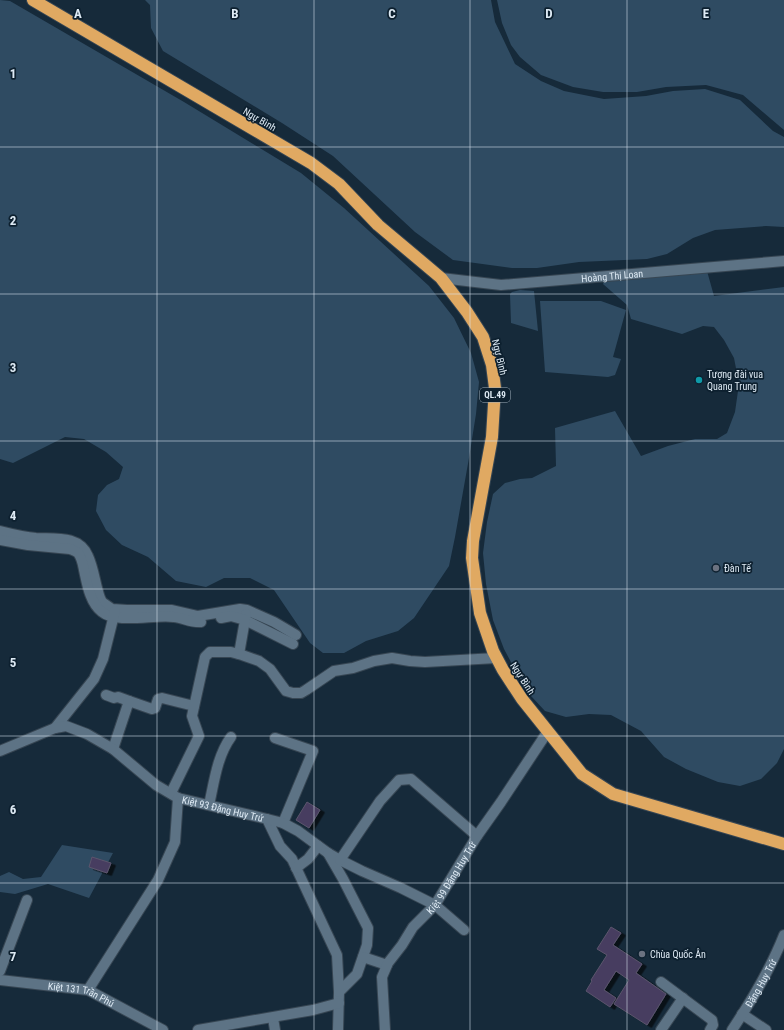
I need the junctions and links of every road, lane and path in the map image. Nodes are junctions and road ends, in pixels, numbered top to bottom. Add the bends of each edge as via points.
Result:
1 (33, 0) edge
2 (784, 260) edge
3 (441, 278) junction
4 (0, 531) edge
5 (0, 540) edge
6 (115, 613) junction
7 (246, 615) junction
8 (295, 640) dead end
9 (239, 654) junction
10 (496, 658) junction
11 (106, 695) dead end
12 (129, 701) junction
13 (194, 706) junction
14 (55, 728) junction
15 (548, 731) junction
16 (231, 736) dead end
17 (275, 738) dead end
18 (113, 749) junction
19 (0, 751) edge
20 (175, 796) junction
21 (209, 805) junction
22 (267, 819) junction
23 (283, 823) junction
24 (477, 836) junction
25 (784, 844) edge
26 (318, 846) junction
27 (328, 853) junction
28 (340, 860) junction
29 (296, 868) junction
30 (27, 900) dead end
31 (435, 905) junction
32 (464, 930) dead end
33 (784, 935) edge
34 (363, 956) junction
35 (387, 965) junction
36 (0, 971) edge
37 (0, 980) edge
38 (660, 982) dead end
39 (88, 990) junction
40 (339, 992) junction
41 (683, 998) junction
42 (339, 1003) junction
43 (742, 1014) junction
44 (273, 1018) junction
45 (156, 1029) edge
46 (198, 1030) edge
47 (274, 1030) edge
48 (338, 1030) edge
49 (385, 1030) edge
50 (661, 1030) edge
51 (710, 1030) edge
52 (732, 1030) edge
53 (766, 1030) edge

1 - 3 highway, Ngự Bình / QL.49 via 311,162 339,184 378,224
2 - 3 street, Hoàng Thị Loan via 501,285
3 - 10 highway, Ngự Bình / QL.49 via 483,337 493,373 495,388 492,437 472,558 480,613
4 - 6 street via 78,543 88,556 100,598
5 - 6 street via 74,551 82,562 94,604 102,613
6 - 7 street via 174,617 195,622
6 - 14 street via 103,659 94,679
7 - 8 street via 274,622
7 - 9 street
9 - 10 street via 270,668 286,691 293,693 301,693 334,671 374,661 392,658 425,662
9 - 13 street via 207,654
10 - 15 highway, Ngự Bình / QL.49 via 522,699
11 - 12 street via 114,698 118,696
12 - 13 street via 152,709 155,708 158,699 162,698
12 - 18 street
13 - 20 street via 192,716 199,736
14 - 18 street, Kiệt 93 Đặng Huy Trứ via 66,726 87,734
14 - 19 street, Kiệt 93 Đặng Huy Trứ
15 - 24 street, Kiệt 99 Đặng Huy Trứ
15 - 25 highway, Ngự Bình / QL.49 via 582,774 612,794
16 - 21 street via 220,758
17 - 23 street via 312,751
18 - 20 street, Kiệt 93 Đặng Huy Trứ via 156,785
20 - 21 street, Kiệt 93 Đặng Huy Trứ
20 - 39 street via 175,842 158,880
21 - 22 street, Kiệt 93 Đặng Huy Trứ
22 - 23 street
22 - 29 street, Kiệt 93 Đặng Huy Trứ via 280,846 292,859
23 - 26 street
24 - 28 street via 411,779 399,780 380,801
24 - 31 street, Kiệt 99 Đặng Huy Trứ
26 - 27 street
26 - 29 street via 308,859
27 - 28 street
27 - 34 street via 368,928 367,945
28 - 31 street
29 - 40 street, Kiệt 93 Đặng Huy Trứ via 337,955
30 - 36 street
31 - 32 street
31 - 35 street, Kiệt 99 Đặng Huy Trứ via 413,927
33 - 43 street, Đặng Huy Trứ
34 - 35 street
34 - 40 street via 357,974
35 - 49 street, Kiệt 99 Đặng Huy Trứ via 382,977
37 - 39 street, Kiệt 131 Trần Phú
38 - 41 street
39 - 45 street, Kiệt 131 Trần Phú
40 - 42 street, Kiệt 93 Đặng Huy Trứ
41 - 50 street
41 - 51 street via 712,1020
42 - 44 street
42 - 48 street, Kiệt 93 Đặng Huy Trứ
43 - 52 street, Đặng Huy Trứ
43 - 53 street
44 - 46 street
44 - 47 street

